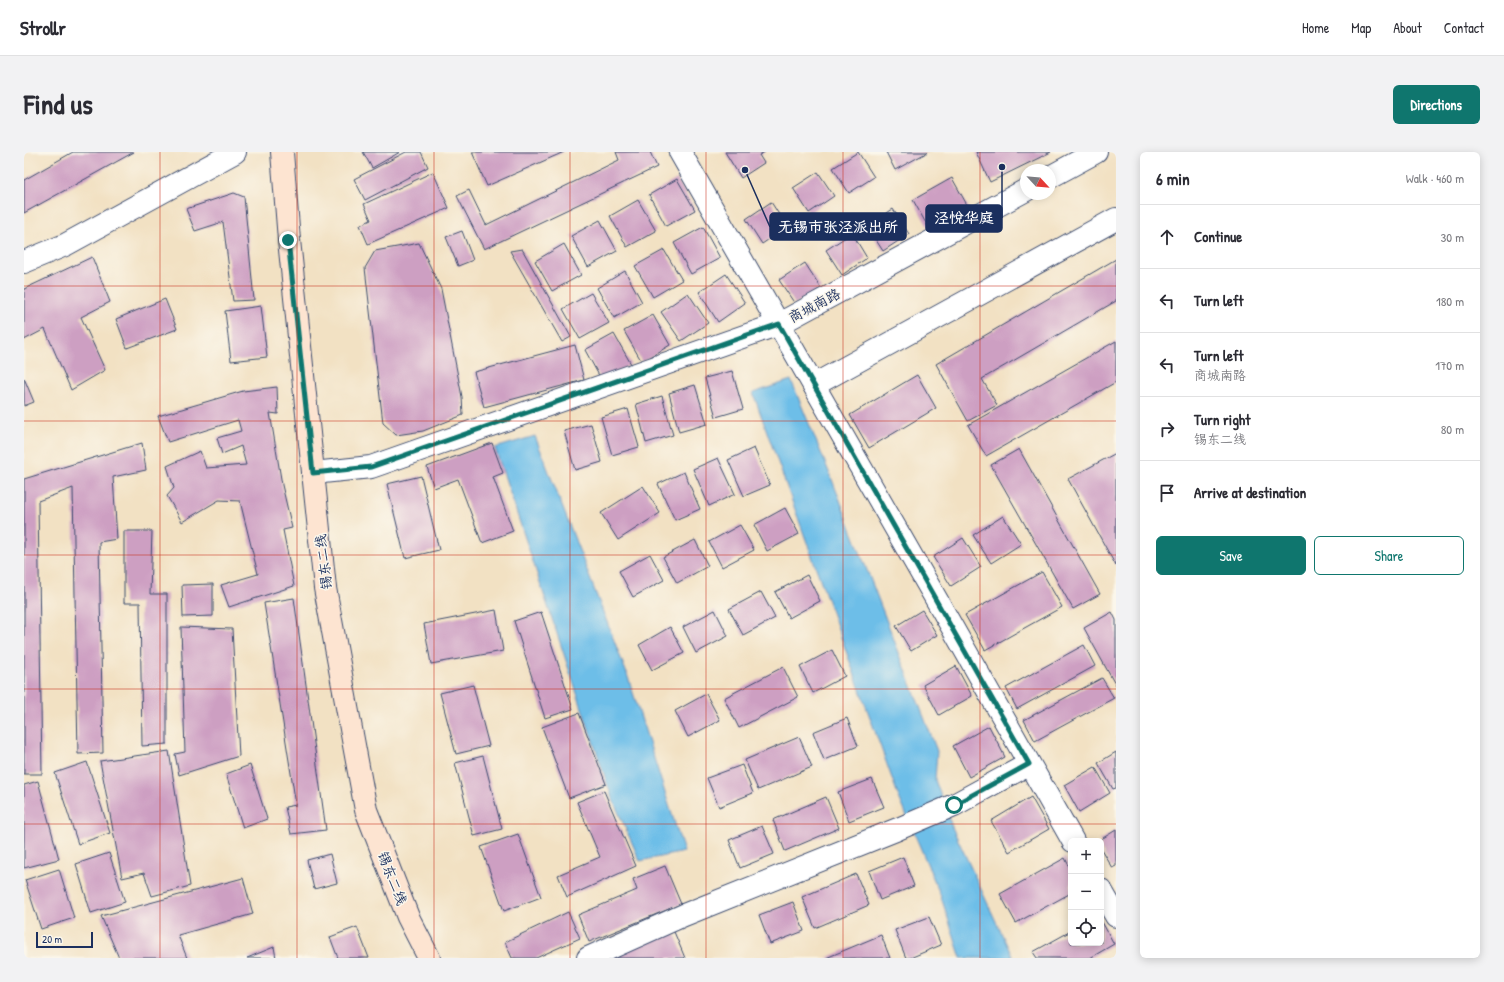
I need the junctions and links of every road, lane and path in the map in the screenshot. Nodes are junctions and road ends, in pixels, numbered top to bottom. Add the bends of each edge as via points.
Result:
1 (236, 152) edge
2 (282, 152) edge
3 (680, 152) edge
4 (1096, 152) edge
5 (1056, 174) edge
6 (1020, 193) edge
7 (1116, 219) edge
8 (24, 262) edge
9 (779, 324) junction
10 (814, 385) junction
11 (313, 473) junction
12 (1029, 764) junction
13 (1071, 838) edge
14 (1104, 895) edge
15 (1116, 916) edge
16 (430, 958) edge
17 (588, 958) edge

1 - 8 street via 65,245
2 - 11 main road, 锡东二线 via 288,240
3 - 9 street
4 - 5 street
6 - 9 street, 商城南路
7 - 10 street
9 - 10 street
9 - 11 street, 商城南路 via 371,467
10 - 12 street
11 - 16 main road, 锡东二线 via 325,588 366,810 408,917
12 - 13 street
12 - 17 street via 954,805 684,915
14 - 15 street

